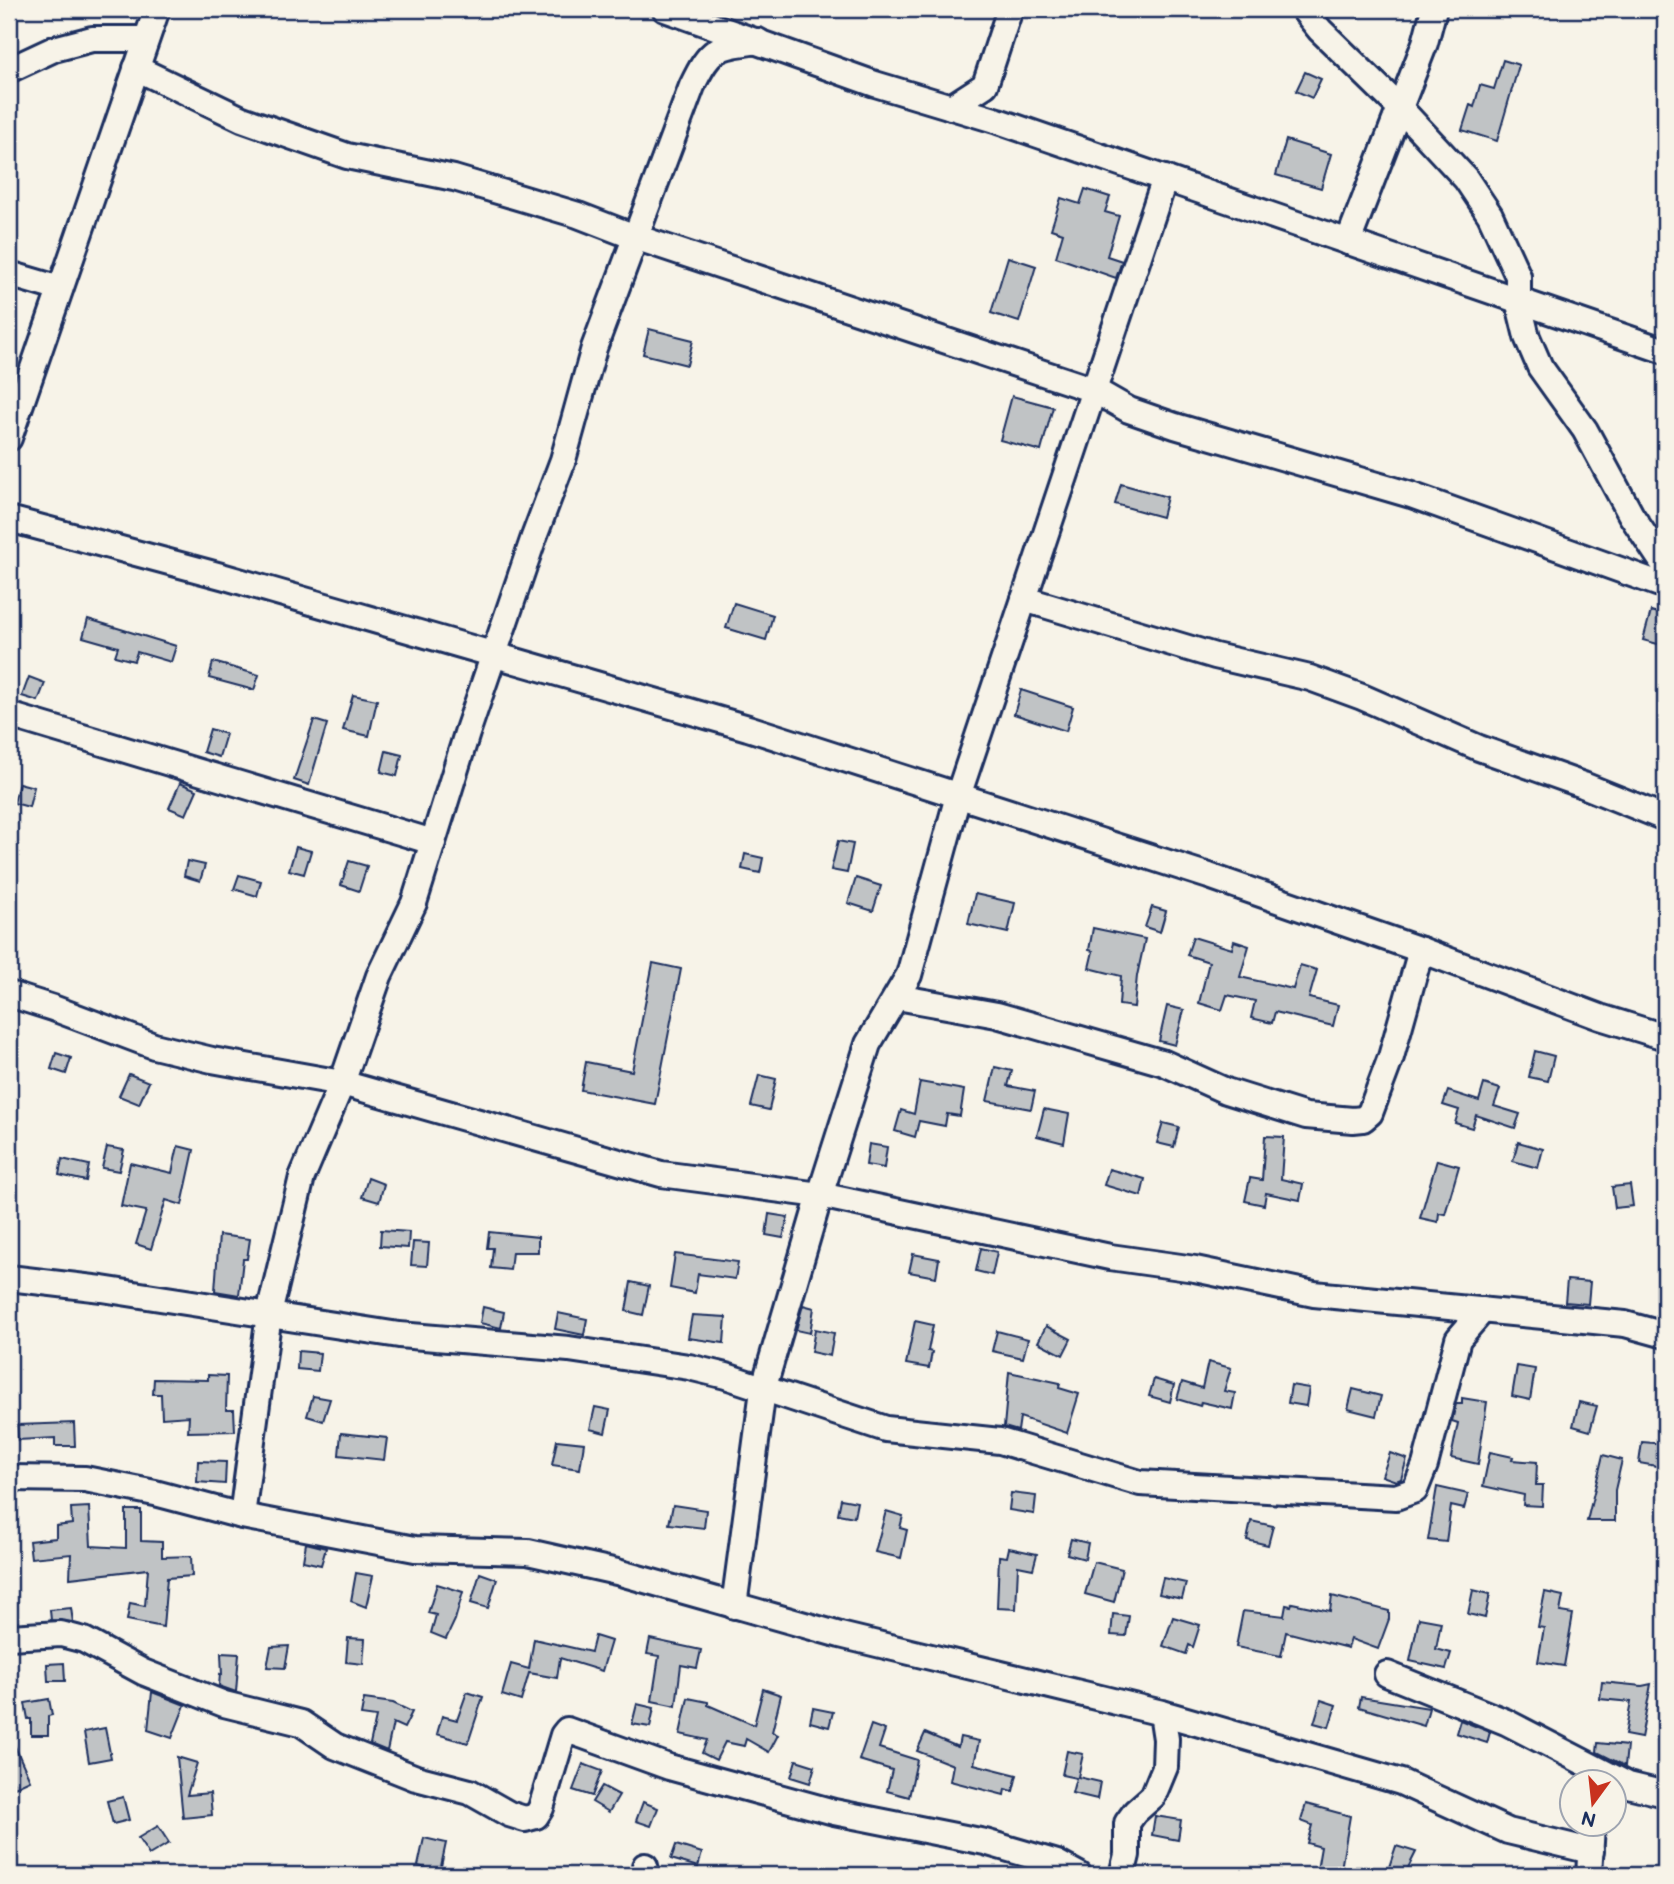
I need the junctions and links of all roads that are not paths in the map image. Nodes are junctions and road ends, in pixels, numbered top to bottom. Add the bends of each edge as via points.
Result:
1 (157, 9) edge
2 (665, 9) edge
3 (1010, 9) edge
4 (1303, 9) edge
5 (1434, 9) edge
6 (146, 39) junction
7 (758, 41) junction
8 (136, 68) junction
9 (9, 70) edge
10 (985, 85) junction
11 (951, 107) junction
12 (1399, 107) junction
13 (998, 121) junction
14 (1165, 178) junction
15 (635, 237) junction
16 (1348, 242) junction
17 (9, 274) edge
18 (60, 289) junction
19 (1518, 300) junction
20 (1665, 351) edge
21 (1094, 390) junction
22 (9, 438) edge
23 (9, 519) edge
24 (1665, 566) edge
25 (1665, 586) edge
26 (1024, 599) junction
27 (494, 654) junction
28 (9, 715) edge
29 (958, 796) junction
30 (1665, 818) edge
31 (433, 842) junction
32 (1421, 950) junction
33 (9, 994) edge
34 (897, 997) junction
35 (1665, 1037) edge
36 (342, 1083) junction
37 (820, 1195) junction
38 (9, 1278) edge
39 (1483, 1310) junction
40 (268, 1314) junction
41 (1665, 1335) edge
42 (763, 1390) junction
43 (9, 1478) edge
44 (242, 1516) junction
45 (734, 1606) junction
46 (9, 1637) edge
47 (1387, 1674) dead end
48 (1162, 1713) junction
49 (1583, 1769) edge
50 (1628, 1785) edge
51 (1665, 1794) edge
52 (1591, 1839) edge
53 (1590, 1863) edge
54 (1079, 1875) edge
55 (1122, 1875) edge

1 - 6 street
2 - 7 street
3 - 10 street
4 - 12 street
5 - 12 street
6 - 8 street
6 - 9 street via 92,39
7 - 11 street
7 - 15 street via 731,45 706,58
8 - 15 street via 242,119 347,156 454,178
8 - 18 street
10 - 11 street
10 - 13 street
11 - 13 street
12 - 16 street
12 - 19 street via 1466,179 1490,215 1518,276
13 - 14 street
14 - 16 street
14 - 21 street
15 - 21 street
15 - 27 street
16 - 19 street
17 - 18 street
18 - 22 street
19 - 20 street
19 - 24 street via 1527,337 1541,367 1586,430
21 - 25 street via 1163,422 1411,495
21 - 26 street
23 - 27 street
26 - 29 street
26 - 30 street via 1215,656 1310,678
27 - 29 street via 748,728
27 - 31 street
28 - 31 street
29 - 32 street
29 - 34 street via 909,975
31 - 36 street via 414,903 379,976
32 - 34 street via 1370,1113 1353,1120 1306,1115 1226,1091 1164,1063 997,1015
32 - 35 street
33 - 36 street via 153,1046
34 - 37 street via 868,1044
36 - 37 street via 661,1174
36 - 40 street via 302,1177
37 - 39 street via 1110,1257 1314,1294
37 - 42 street
38 - 40 street
39 - 41 street via 1625,1324
39 - 42 street via 1458,1339 1415,1490 1396,1497 1140,1483 1000,1441 886,1429
40 - 42 street via 399,1335 569,1349 675,1365
40 - 44 street
42 - 45 street
43 - 44 street via 85,1479
44 - 45 street via 415,1549 528,1552
45 - 48 street
46 - 54 street via 61,1634 85,1640 155,1676 224,1704 301,1723 335,1746 416,1778 470,1792 492,1807 525,1819 536,1816 541,1808 568,1730 669,1767 834,1812 985,1842 1057,1863
47 - 49 street via 1506,1722
48 - 53 street via 1401,1782
48 - 55 street via 1165,1767 1153,1796 1127,1823
50 - 51 street
52 - 53 street

